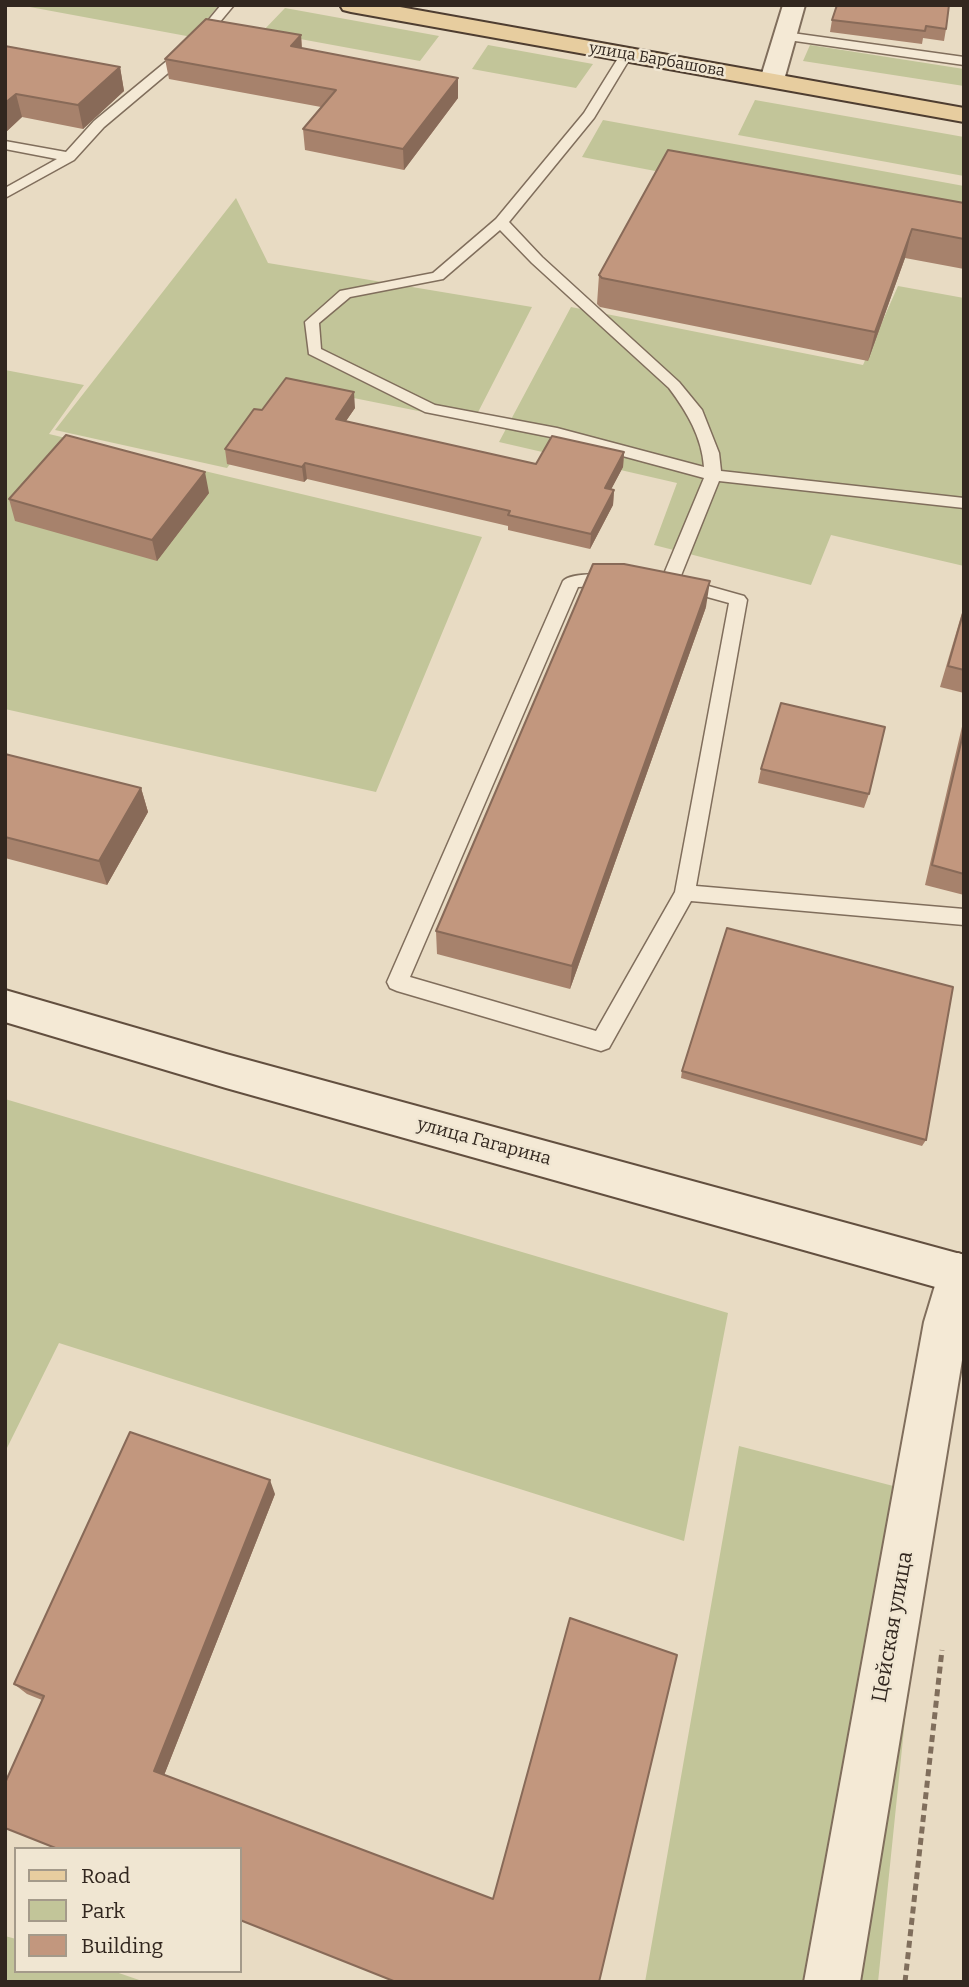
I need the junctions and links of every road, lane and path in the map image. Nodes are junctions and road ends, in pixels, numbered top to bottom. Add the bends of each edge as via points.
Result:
1 (228, 5) edge
2 (794, 5) edge
3 (354, 6) edge
4 (785, 36) junction
5 (626, 55) junction
6 (964, 61) edge
7 (772, 80) junction
8 (964, 115) edge
9 (5, 145) edge
10 (69, 157) junction
11 (5, 194) edge
12 (501, 222) junction
13 (713, 475) junction
14 (964, 503) edge
15 (633, 581) edge
16 (684, 893) junction
17 (964, 917) edge
18 (5, 1006) edge
19 (961, 1274) edge
20 (944, 1640) dead end
21 (832, 1982) edge
22 (905, 1982) edge

1 - 10 lane via 195,44 99,124
2 - 4 street
3 - 5 main road, улица Барбашова
4 - 6 lane
4 - 7 street
5 - 7 main road, улица Барбашова
5 - 12 lane via 589,115
7 - 8 main road, улица Барбашова
9 - 10 lane
10 - 11 lane
12 - 13 lane via 674,385 694,410 711,453
12 - 13 lane via 438,276 345,294 312,322 314,351 431,409 557,433
13 - 14 lane
13 - 16 lane via 664,581 738,600
15 - 16 lane via 572,581 397,982 601,1042
16 - 17 lane
18 - 19 street, улица Гагарина
19 - 21 street, Цейская улица via 946,1322
20 - 22 path

